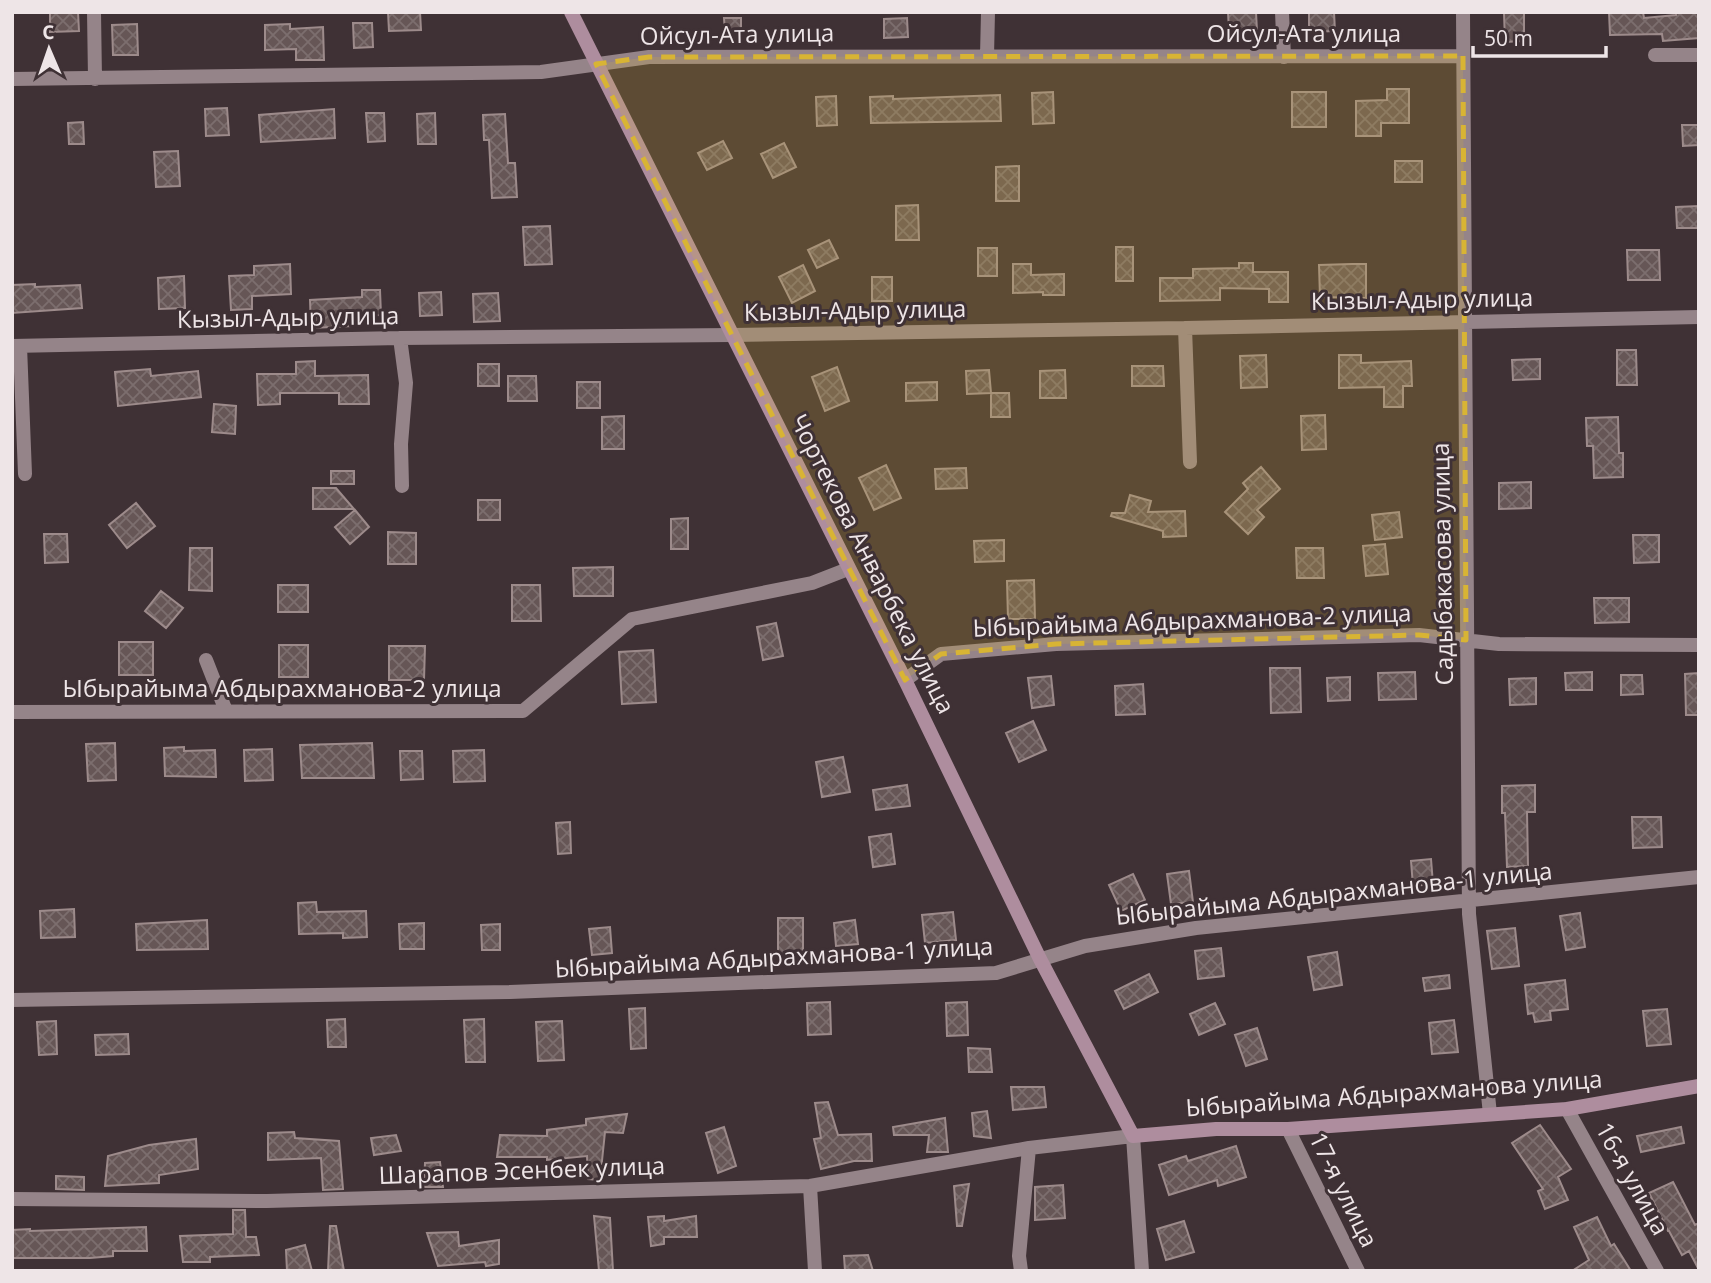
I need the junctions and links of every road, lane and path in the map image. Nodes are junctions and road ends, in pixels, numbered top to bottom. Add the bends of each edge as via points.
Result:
1 (94, 12) edge
2 (570, 12) edge
3 (988, 12) edge
4 (1282, 12) edge
5 (1463, 12) edge
6 (1655, 55) dead end
7 (1699, 55) edge
8 (987, 56) junction
9 (1463, 56) junction
10 (1283, 57) junction
11 (596, 64) junction
12 (12, 79) edge
13 (95, 79) junction
14 (1699, 317) edge
15 (1464, 321) junction
16 (1185, 328) junction
17 (732, 335) junction
18 (400, 338) junction
19 (16, 346) edge
20 (1190, 462) dead end
21 (25, 474) dead end
22 (402, 486) dead end
23 (848, 569) junction
24 (1466, 640) junction
25 (1699, 645) edge
26 (206, 660) dead end
27 (905, 680) junction
28 (12, 712) edge
29 (226, 712) junction
30 (1699, 877) edge
31 (1470, 901) junction
32 (1040, 959) junction
33 (12, 1000) edge
34 (1699, 1086) edge
35 (1567, 1109) junction
36 (1490, 1114) junction
37 (1288, 1129) junction
38 (1133, 1136) junction
39 (1029, 1148) junction
40 (810, 1186) junction
41 (12, 1199) edge
42 (814, 1271) edge
43 (1021, 1271) edge
44 (1142, 1271) edge
45 (1358, 1271) edge
46 (1657, 1271) edge

1 - 13 street
2 - 11 street, Чортекова Анварбека улица
3 - 8 street
4 - 10 street
5 - 9 street, Садыбакасова улица
6 - 7 street
8 - 10 street, Ойсул-Ата улица
8 - 11 street, Ойсул-Ата улица via 649,57
9 - 10 street, Ойсул-Ата улица
9 - 15 street, Садыбакасова улица
11 - 13 street, Ойсул-Ата улица via 541,72
11 - 17 street, Чортекова Анварбека улица
12 - 13 street, Ойсул-Ата улица
14 - 15 street, Кызыл-Адыр улица
15 - 16 street, Кызыл-Адыр улица
15 - 24 street, Садыбакасова улица
16 - 17 street, Кызыл-Адыр улица
16 - 20 street
17 - 18 street, Кызыл-Адыр улица
17 - 23 street, Чортекова Анварбека улица
18 - 19 street, Кызыл-Адыр улица
18 - 22 street via 407,383
19 - 21 street
23 - 27 street, Чортекова Анварбека улица
23 - 29 street, Ыбырайыма Абдырахманова-2 улица via 812,583 632,618 523,711
24 - 25 street, Ыбырайыма Абдырахманова-2 улица
24 - 27 street, Ыбырайыма Абдырахманова-2 улица via 1419,635 1056,644 941,654
24 - 31 street, Садыбакасова улица
26 - 29 street
27 - 32 street, Чортекова Анварбека улица
28 - 29 street, Ыбырайыма Абдырахманова-2 улица
30 - 31 street, Ыбырайыма Абдырахманова-1 улица
31 - 32 street, Ыбырайыма Абдырахманова-1 улица via 1196,928 1085,946
31 - 36 street, Садыбакасова улица
32 - 33 street, Ыбырайыма Абдырахманова-1 улица via 996,973 510,992
32 - 38 street, Чортекова Анварбека улица
34 - 35 street, Ыбырайыма Абдырахманова улица
35 - 36 street, Ыбырайыма Абдырахманова улица
35 - 46 street, 16-я улица
36 - 37 street, Ыбырайыма Абдырахманова улица
37 - 38 street, Ыбырайыма Абдырахманова улица
37 - 45 street, 17-я улица
38 - 39 street, Шарапов Эсенбек улица
38 - 44 street
39 - 40 street, Шарапов Эсенбек улица
39 - 43 street
40 - 41 street, Шарапов Эсенбек улица via 267,1201
40 - 42 street

